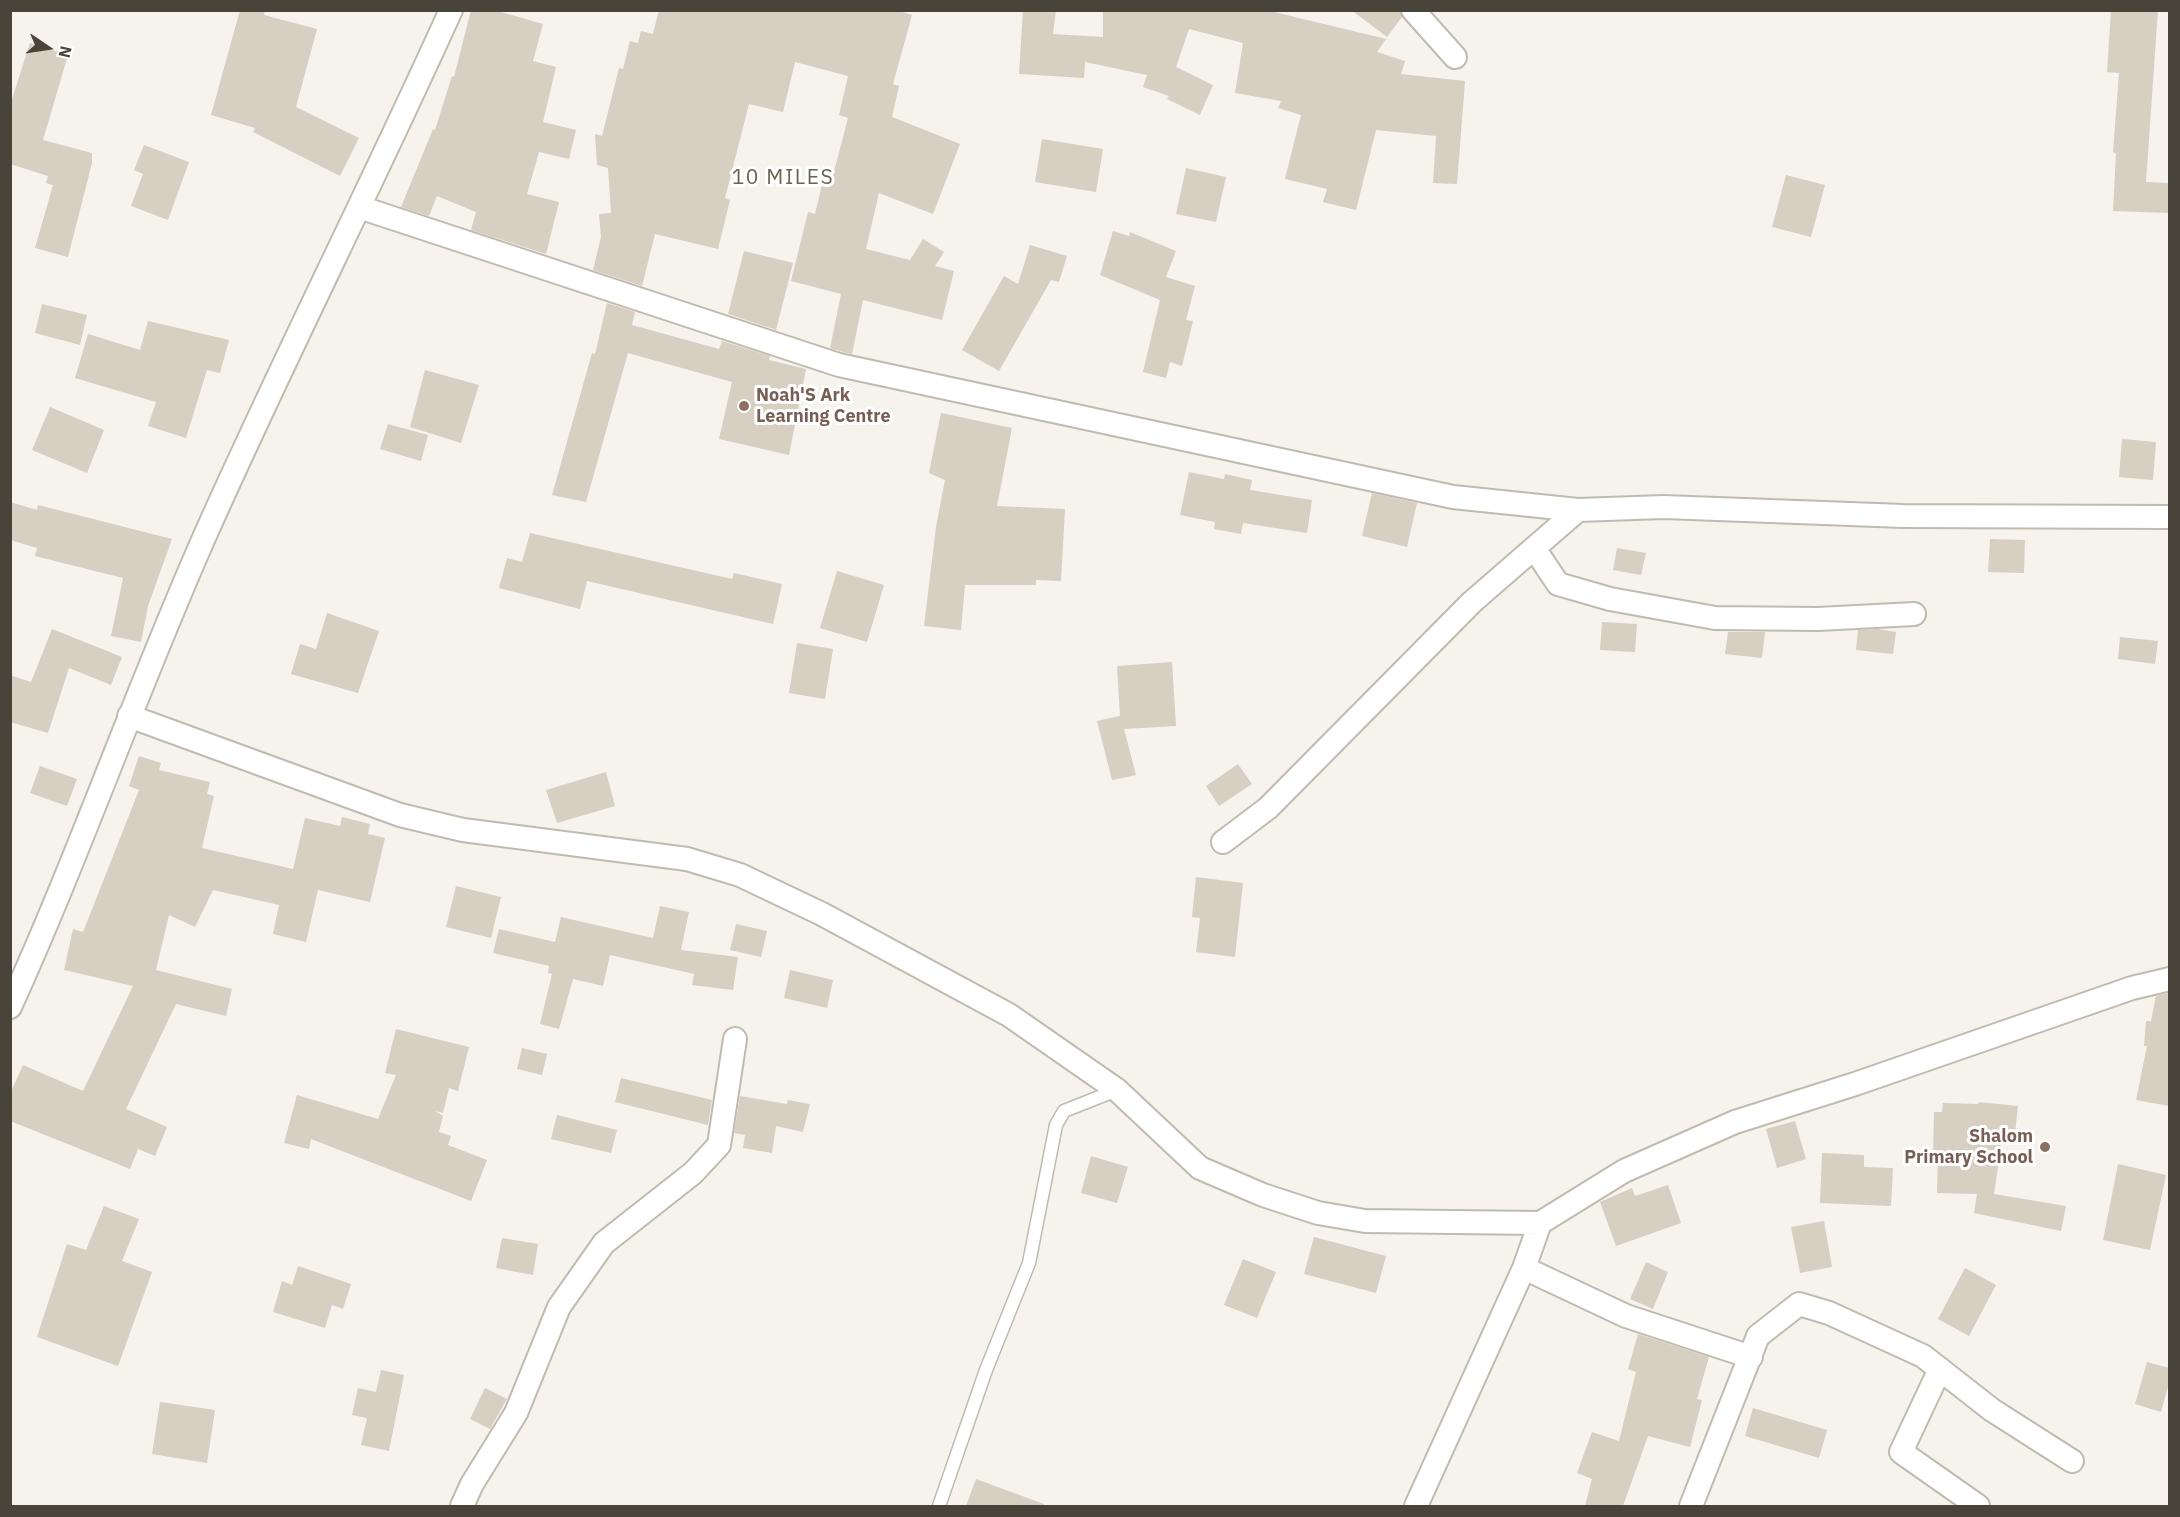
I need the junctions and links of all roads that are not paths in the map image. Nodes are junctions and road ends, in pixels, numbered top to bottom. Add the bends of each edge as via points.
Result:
1 (451, 10) edge
2 (1413, 10) edge
3 (1455, 57) dead end
4 (359, 207) junction
5 (1578, 510) junction
6 (2169, 517) edge
7 (1534, 548) junction
8 (1914, 614) dead end
9 (129, 716) junction
10 (1223, 842) dead end
11 (2169, 979) edge
12 (10, 1007) edge
13 (735, 1039) dead end
14 (1117, 1090) junction
15 (1540, 1223) junction
16 (1524, 1268) junction
17 (1751, 1357) junction
18 (1940, 1369) junction
19 (2072, 1461) dead end
20 (462, 1506) edge
21 (939, 1506) edge
22 (1416, 1506) edge
23 (1691, 1506) edge
24 (1978, 1506) edge

1 - 4 street
2 - 3 street
4 - 5 street via 839,365 1453,497
4 - 9 street via 207,530
5 - 6 street via 1664,507 1903,516
5 - 7 street
7 - 8 street via 1558,585 1610,600 1715,618 1818,619
7 - 10 street via 1472,602 1268,808
9 - 12 street
9 - 14 street via 400,815 484,834 687,859 740,874 1009,1015
11 - 15 street via 2132,988 1735,1122 1624,1171
13 - 20 street via 719,1145 693,1173 604,1243 559,1307 516,1413
14 - 15 street via 1200,1168 1318,1213 1365,1221
14 - 21 lane via 1064,1111 1056,1125 1029,1263 986,1370
15 - 16 street
16 - 17 street via 1626,1316
16 - 22 street
17 - 18 street via 1758,1336 1799,1304 1829,1313 1913,1351
17 - 23 street
18 - 19 street via 1992,1410
18 - 24 street via 1901,1452

